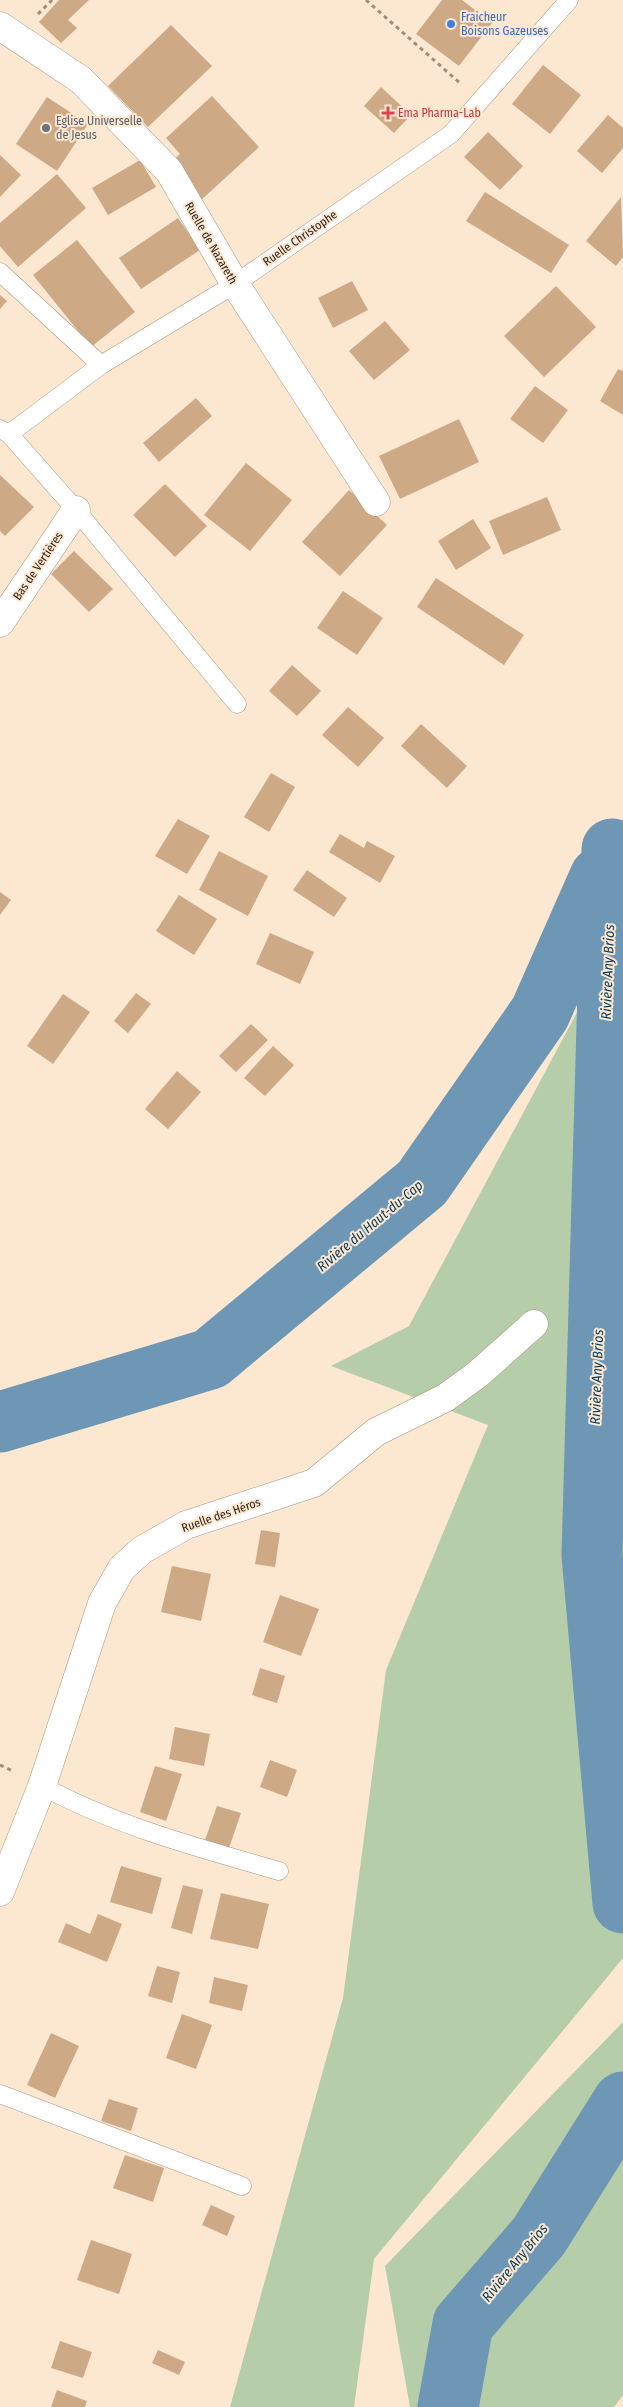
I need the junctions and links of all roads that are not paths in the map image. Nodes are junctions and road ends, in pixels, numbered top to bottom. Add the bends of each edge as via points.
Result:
1 (569, 0) edge
2 (0, 26) edge
3 (0, 272) edge
4 (235, 284) junction
5 (101, 365) junction
6 (5, 432) edge
7 (376, 502) dead end
8 (76, 510) junction
9 (0, 623) edge
10 (237, 704) dead end
11 (534, 1324) dead end
12 (42, 1786) junction
13 (279, 1871) dead end
14 (0, 1892) edge
15 (0, 2094) edge
16 (242, 2186) dead end

1 - 4 lane, Ruelle Christophe via 451,134
2 - 4 street, Ruelle de Nazareth via 81,80 169,172
3 - 5 lane
4 - 5 lane, Ruelle Christophe
4 - 7 street, Ruelle de Nazareth
5 - 6 lane, Ruelle Christophe
6 - 8 lane
8 - 9 street, Bas de Vertières
8 - 10 lane
11 - 12 street, Ruelle des Héros via 478,1374 445,1398 376,1432 314,1483 186,1525 142,1550 122,1568 102,1603
12 - 13 lane via 73,1803 186,1845
12 - 14 street, Ruelle des Héros
15 - 16 lane

